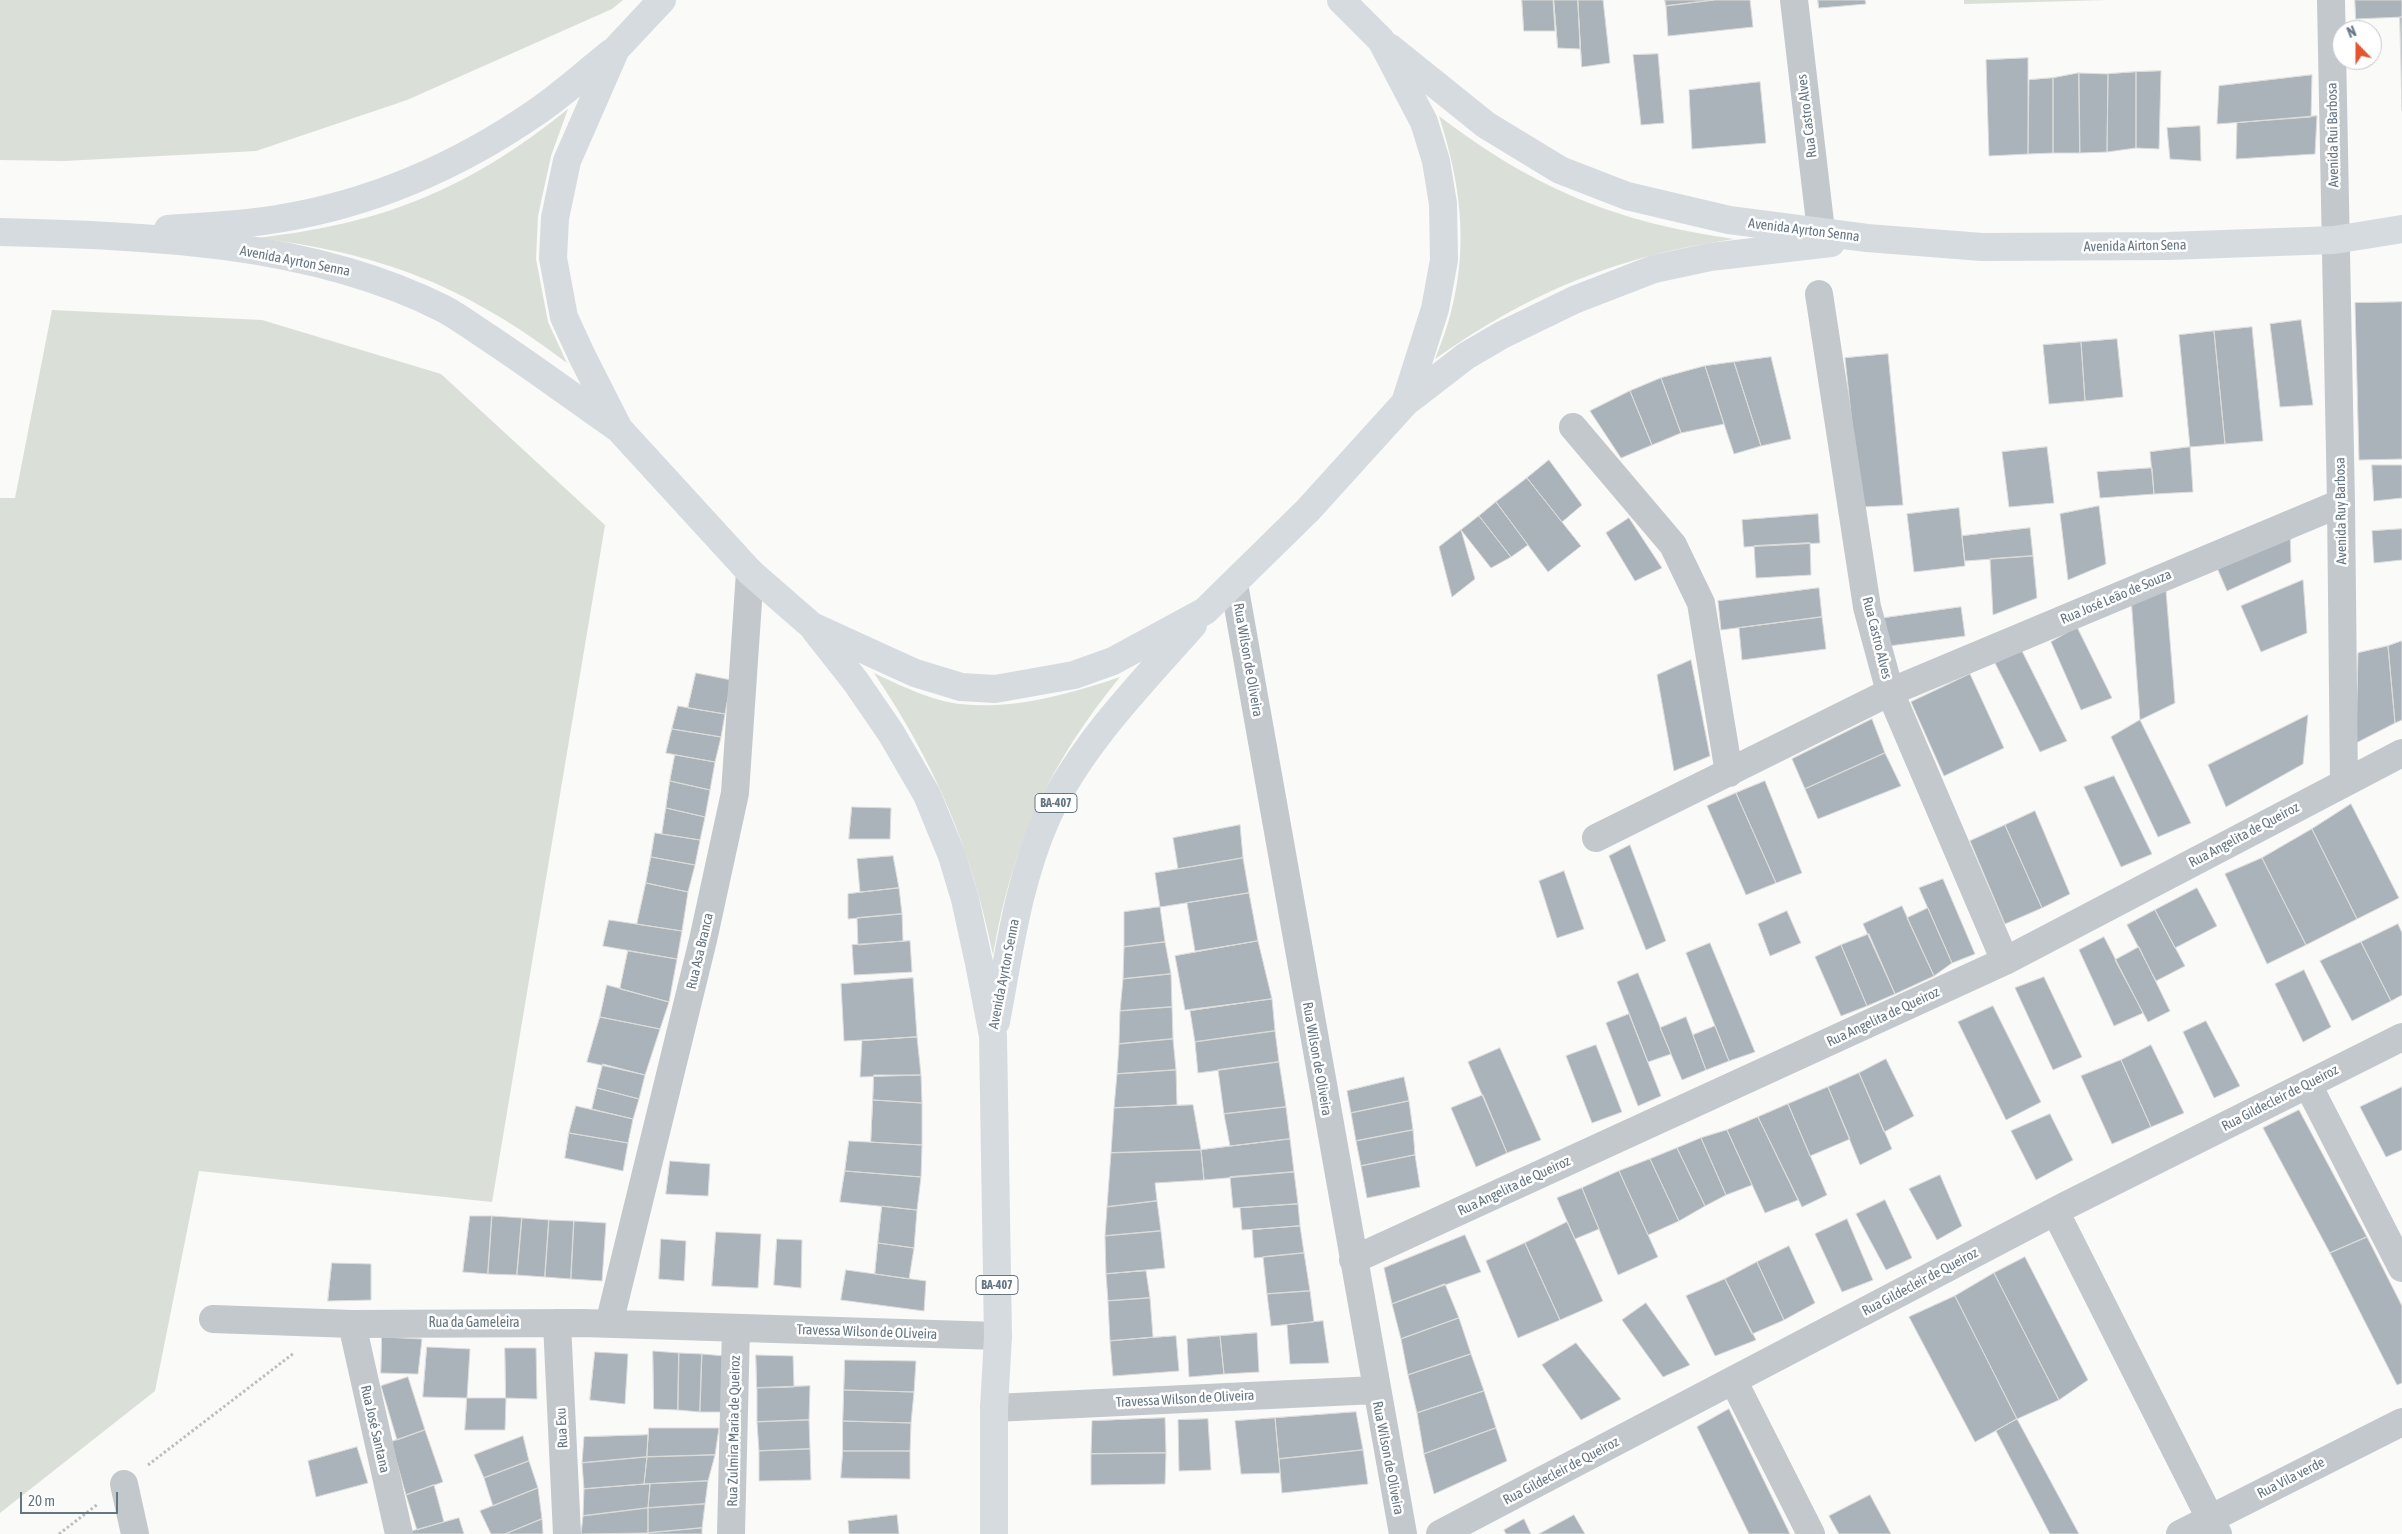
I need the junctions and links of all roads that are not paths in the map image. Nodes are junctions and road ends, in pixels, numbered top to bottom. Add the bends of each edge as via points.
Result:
1 (662, 0) edge
2 (1341, 0) edge
3 (1794, 0) edge
4 (2331, 0) edge
5 (1381, 40) junction
6 (616, 49) junction
7 (2402, 229) edge
8 (1820, 231) junction
9 (0, 232) edge
10 (106, 235) junction
11 (1867, 238) junction
12 (2334, 240) junction
13 (1819, 294) dead end
14 (1405, 403) junction
15 (1572, 427) dead end
16 (619, 429) junction
17 (2341, 502) junction
18 (750, 572) junction
19 (1234, 584) junction
20 (1205, 611) junction
21 (812, 626) junction
22 (1890, 692) junction
23 (2402, 753) edge
24 (1728, 772) junction
25 (2344, 783) junction
26 (1596, 838) dead end
27 (2005, 961) junction
28 (993, 1036) junction
29 (2402, 1037) edge
30 (2308, 1085) junction
31 (2055, 1211) junction
32 (1353, 1260) junction
33 (2402, 1268) edge
34 (213, 1319) dead end
35 (557, 1323) junction
36 (342, 1324) junction
37 (609, 1324) junction
38 (736, 1328) junction
39 (998, 1336) junction
40 (1733, 1380) junction
41 (1376, 1390) junction
42 (994, 1408) junction
43 (2402, 1422) edge
44 (124, 1484) road end
45 (2214, 1526) edge
46 (135, 1534) edge
47 (399, 1534) edge
48 (568, 1534) edge
49 (731, 1534) edge
50 (994, 1534) edge
51 (1402, 1534) edge
52 (1440, 1534) edge
53 (1811, 1534) edge
54 (2180, 1534) edge

1 - 6 main road
2 - 5 main road
3 - 8 street, Rua Castro Alves
4 - 12 street, Avenida Rui Barbosa
5 - 8 main road, Avenida Ayrton Senna via 1486,125 1560,170 1627,196 1680,210 1729,220
5 - 14 main road via 1424,122 1436,161 1443,204 1444,260 1435,309
6 - 10 main road, Avenida Ayrton Senna via 538,111 462,158 370,196 277,220
6 - 16 main road via 567,161 555,218 553,258 564,317
7 - 12 main road, Avenida Airton Sena
8 - 11 main road, Avenida Ayrton Senna
9 - 10 main road, Avenida Ayrton Senna
10 - 16 main road, Avenida Ayrton Senna via 286,256 326,264 399,288 446,310
11 - 12 main road, Avenida Airton Sena via 1982,247 2168,246
11 - 14 main road, Avenida Ayrton Senna via 1710,257 1654,269 1574,300 1502,335 1466,356
12 - 17 street, Avenida Ruy Barbosa
13 - 22 street, Rua Castro Alves via 1867,606
14 - 19 main road via 1308,510
15 - 24 street via 1673,546 1701,603
16 - 18 main road
17 - 22 street, Rua José Leão de Souza
17 - 25 street, Avenida Ruy Barbosa
18 - 21 main road
18 - 37 street, Rua Asa Branca via 736,793
19 - 20 main road
19 - 32 street, Rua Wilson de Oliveira
20 - 21 main road via 1113,661 1074,675 996,689 961,687 915,673
20 - 28 main road, Avenida Ayrton Senna / BA-407 via 1089,745 1048,816 1019,899
21 - 28 main road, Avenida Ayrton Senna / BA-407 via 891,733 927,795 952,856 964,899
22 - 24 street, Rua José Leão de Souza
22 - 27 street, Rua Castro Alves
23 - 25 street, Rua Angelita de Queiroz
24 - 26 street, Rua José Leão de Souza
25 - 27 street, Rua Angelita de Queiroz
27 - 32 street, Rua Angelita de Queiroz
28 - 39 main road, BA-407
29 - 30 street, Rua Gildecleir de Queiroz
30 - 31 street, Rua Gildecleir de Queiroz
30 - 33 street
31 - 40 street, Rua Gildecleir de Queiroz
31 - 45 street
32 - 41 street, Rua Wilson de Oliveira
34 - 36 street, Rua da Gameleira
35 - 36 street, Rua da Gameleira
35 - 37 street, Rua da Gameleira
35 - 48 street, Rua Exu
36 - 47 street, Rua José Santana
37 - 38 street, Rua da Gameleira
38 - 39 street, Travessa Wilson de OLiveira
38 - 49 street, Rua Zulmira Maria de Queiroz
39 - 42 main road, BA-407
40 - 52 street, Rua Gildecleir de Queiroz
40 - 53 street
41 - 42 street, Travessa Wilson de Oliveira
41 - 51 street, Rua Wilson de Oliveira
42 - 50 main road, BA-407
43 - 45 street, Rua Vila verde
44 - 46 street
45 - 54 street, Rua Vila verde

